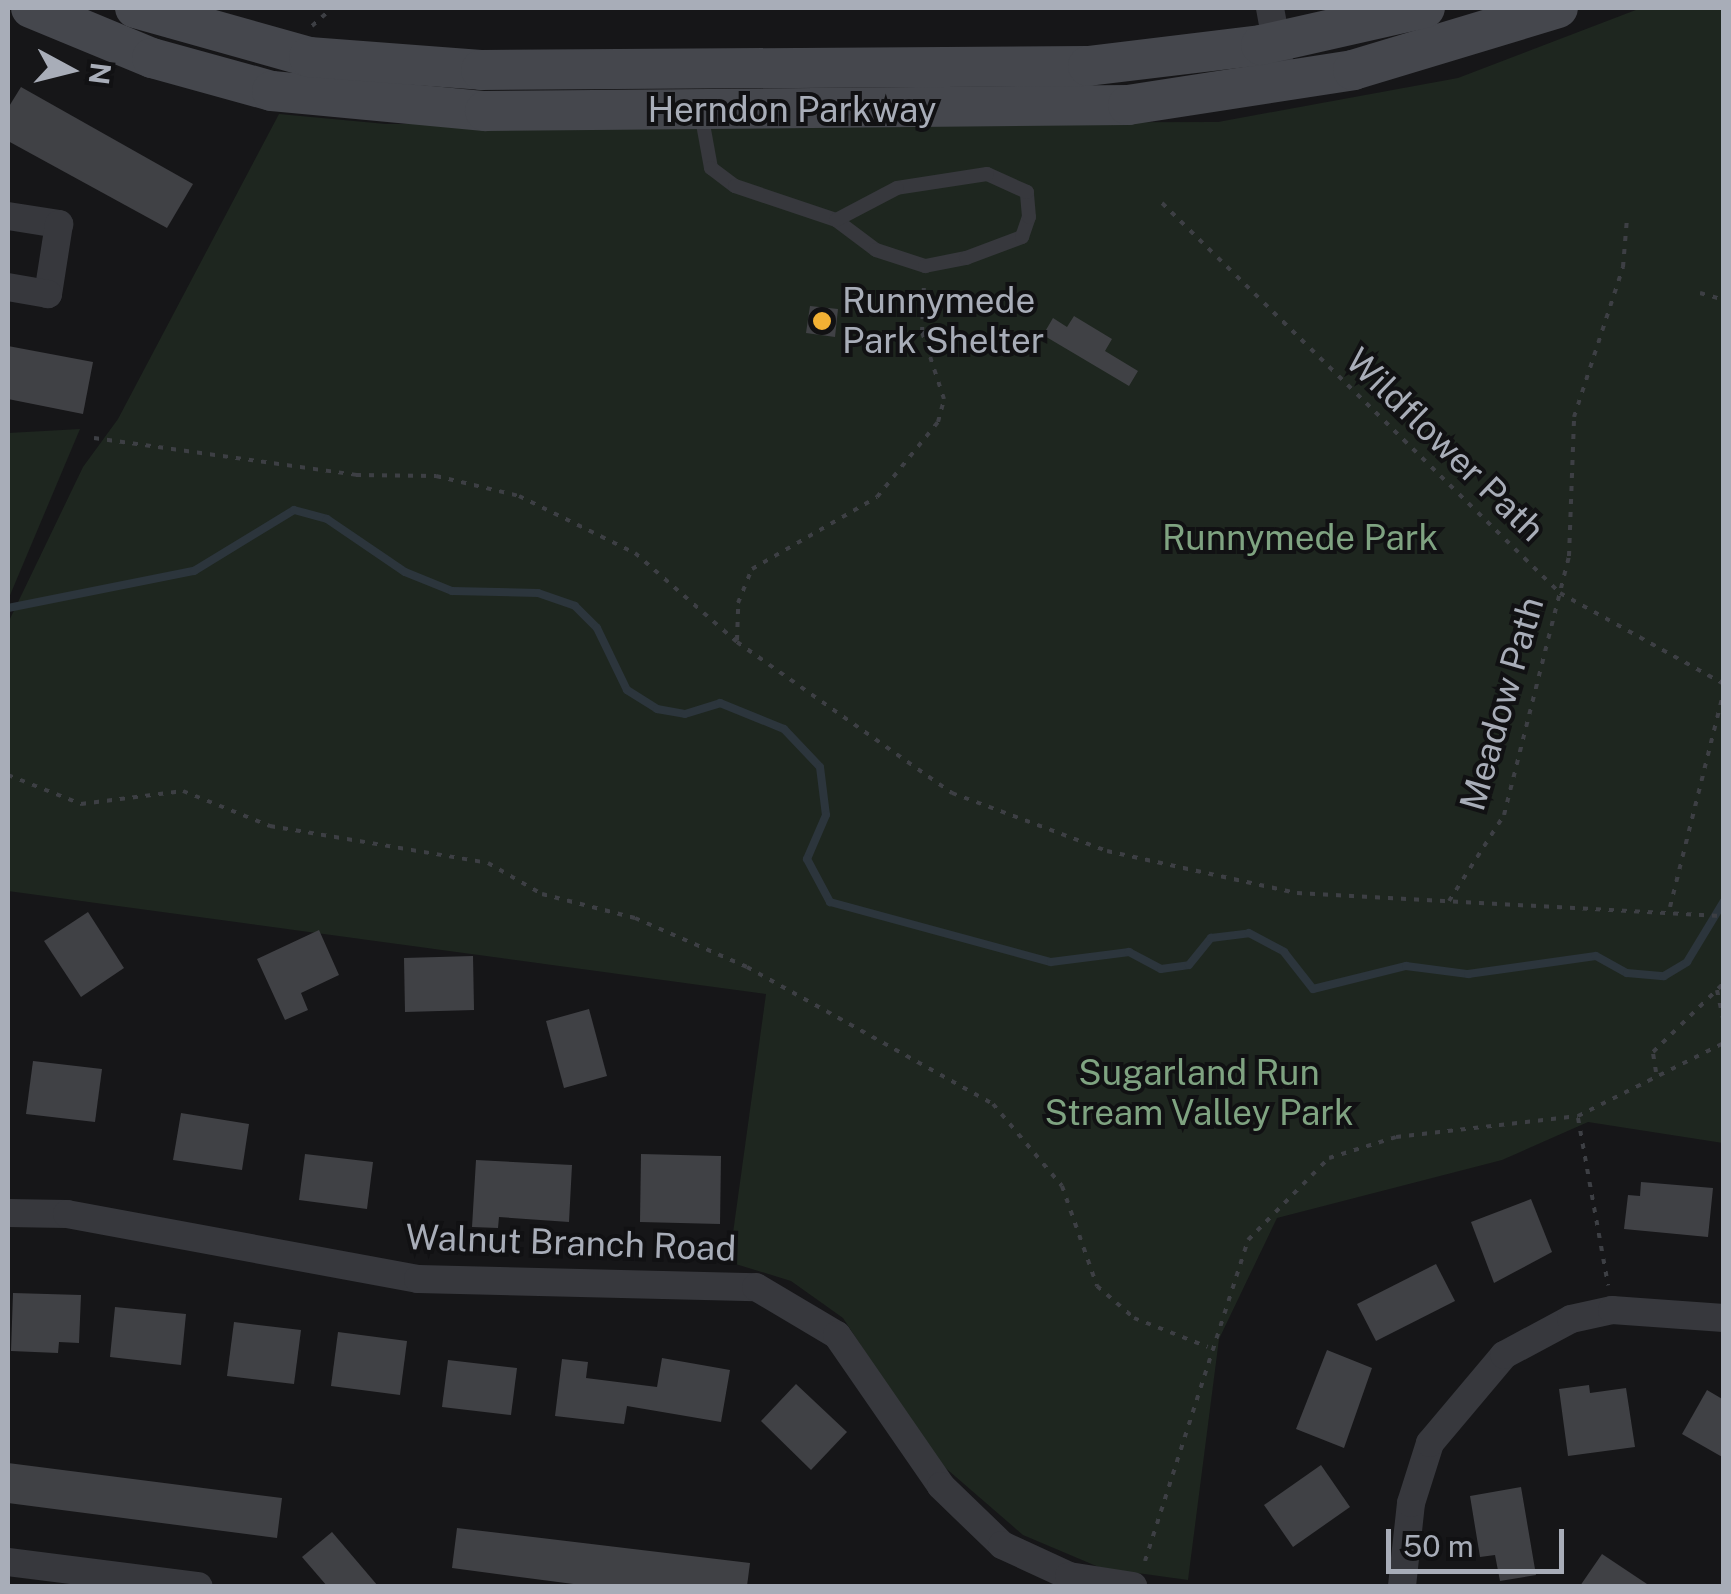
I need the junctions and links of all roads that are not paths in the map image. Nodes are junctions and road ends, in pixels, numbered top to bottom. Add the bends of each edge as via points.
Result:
1 (31, 8) edge
2 (135, 8) edge
3 (1425, 8) edge
4 (1558, 8) edge
5 (1273, 25) edge
6 (1284, 83) junction
7 (701, 111) junction
8 (8, 216) edge
9 (836, 220) junction
10 (8, 287) edge
11 (8, 1212) edge
12 (1724, 1318) edge
13 (8, 1562) edge
14 (1139, 1574) edge
15 (198, 1586) edge
16 (1402, 1586) edge

1 - 7 main road, Herndon Parkway via 198,73 310,98 430,111
2 - 5 main road, Herndon Parkway via 309,57 439,70 1044,68
3 - 5 main road, Herndon Parkway
4 - 6 main road, Herndon Parkway
5 - 6 street
6 - 7 main road, Herndon Parkway via 1066,108
7 - 9 lane via 711,168 735,186
8 - 10 street via 59,224 48,294
9 - 9 lane via 876,250 925,266 1022,237 1027,192 987,174 954,178 856,202
11 - 14 street, Walnut Branch Road via 67,1214 418,1279 756,1286 837,1335 941,1486 1002,1544 1069,1576
12 - 16 street via 1612,1310 1504,1355 1448,1412 1417,1477
13 - 15 street

